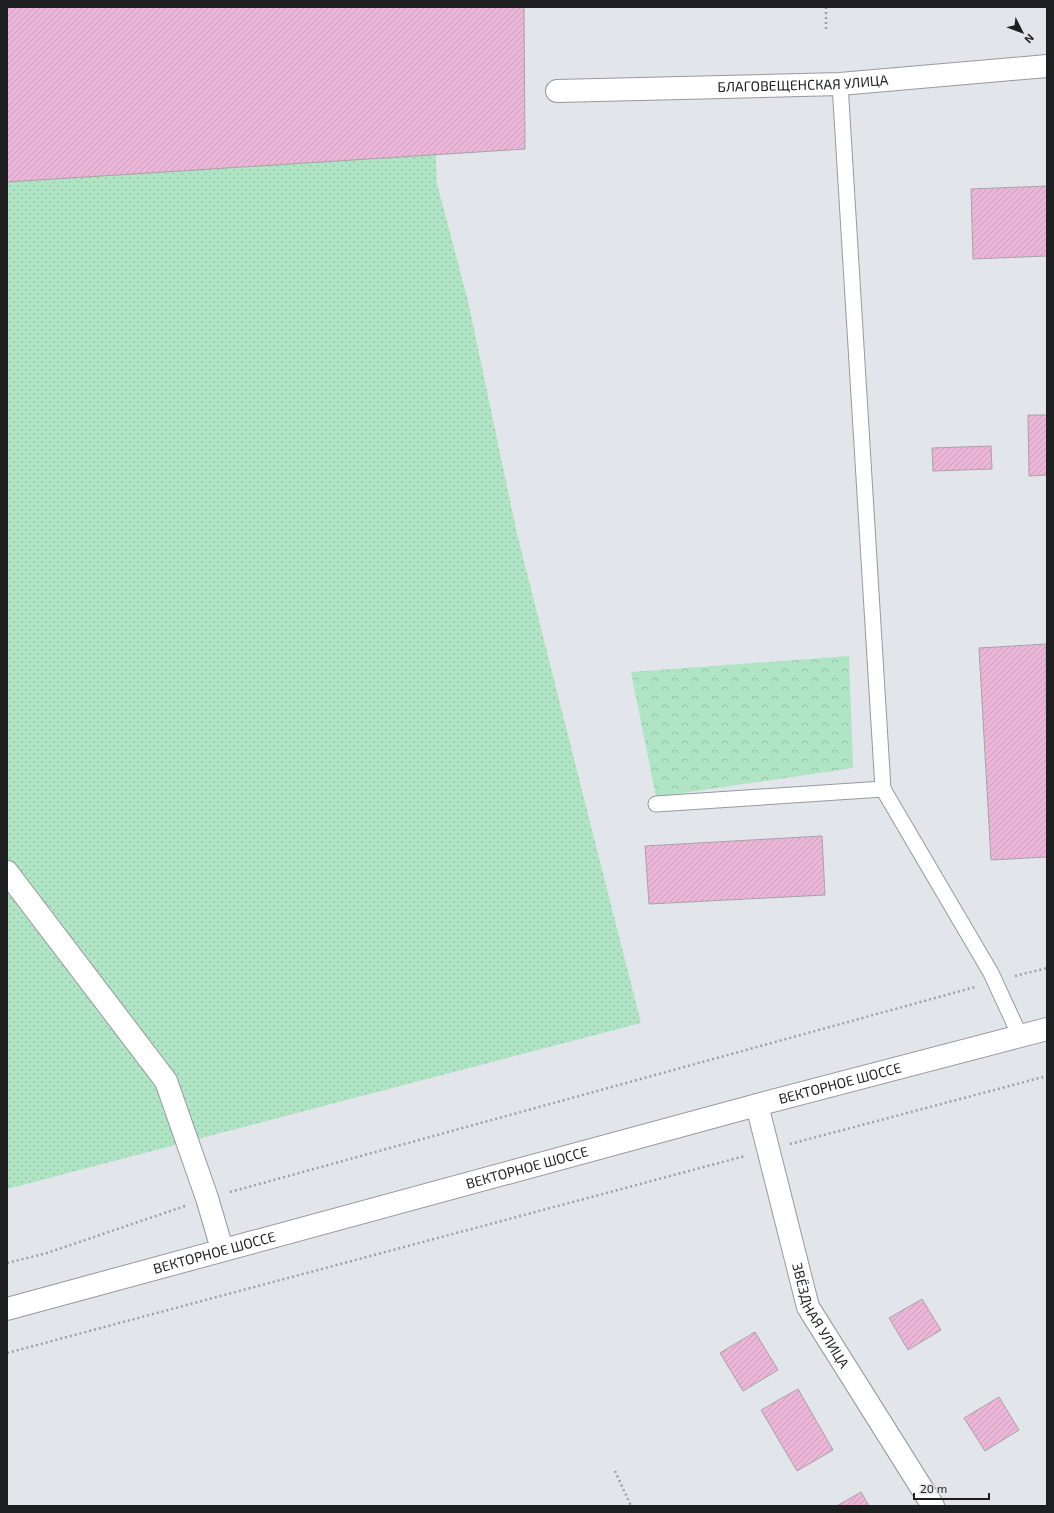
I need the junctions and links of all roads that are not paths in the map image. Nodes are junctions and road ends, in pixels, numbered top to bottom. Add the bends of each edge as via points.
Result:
1 (1047, 66) edge
2 (840, 84) junction
3 (557, 91) dead end
4 (883, 789) junction
5 (656, 804) dead end
6 (7, 872) edge
7 (1047, 1029) edge
8 (1020, 1036) junction
9 (757, 1104) junction
10 (222, 1249) junction
11 (7, 1308) edge
12 (932, 1506) edge

1 - 2 street, БЛАГОВЕЩЕНСКАЯ УЛИЦА
2 - 3 street, БЛАГОВЕЩЕНСКАЯ УЛИЦА
2 - 4 lane
4 - 5 lane
4 - 8 lane via 995,981
6 - 10 street via 166,1081
7 - 8 street, ВЕКТОРНОЕ ШОССЕ
8 - 9 street, ВЕКТОРНОЕ ШОССЕ
9 - 10 street, ВЕКТОРНОЕ ШОССЕ
9 - 12 street, ЗВЁЗДНАЯ УЛИЦА via 808,1307
10 - 11 street, ВЕКТОРНОЕ ШОССЕ

